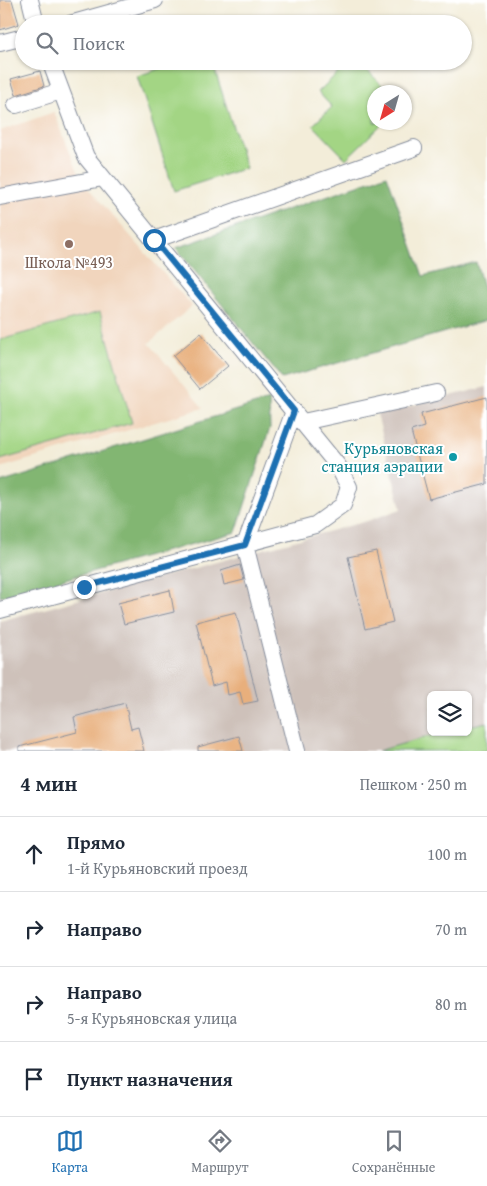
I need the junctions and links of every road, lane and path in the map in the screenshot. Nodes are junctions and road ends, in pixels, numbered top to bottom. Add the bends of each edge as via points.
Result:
1 (30, 0) edge
2 (155, 0) edge
3 (34, 15) edge
4 (102, 15) edge
5 (15, 39) edge
6 (0, 43) edge
7 (53, 70) edge
8 (61, 91) junction
9 (16, 105) dead end
10 (414, 148) dead end
11 (103, 178) junction
12 (0, 197) edge
13 (154, 240) junction
14 (436, 393) dead end
15 (298, 416) junction
16 (245, 545) junction
17 (0, 610) edge
18 (297, 751) edge

1 - 3 street
2 - 4 street
5 - 6 street
7 - 8 street
8 - 9 street
8 - 11 street via 86,157
10 - 13 street
11 - 12 street
11 - 13 street
13 - 15 street
14 - 15 street
15 - 16 street
15 - 16 street via 338,466 349,487 343,504 316,525
16 - 17 street
16 - 18 street

